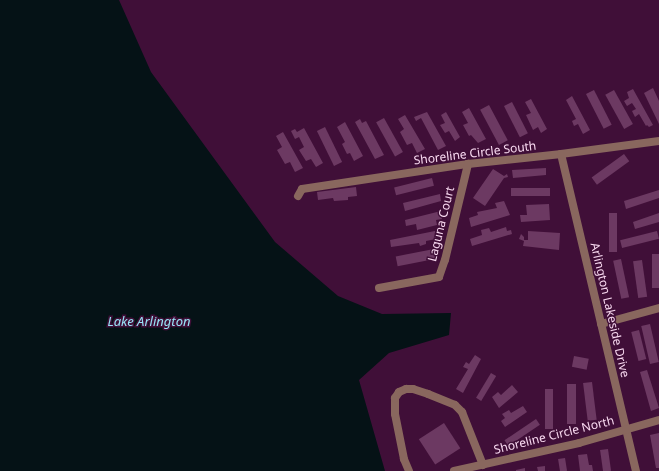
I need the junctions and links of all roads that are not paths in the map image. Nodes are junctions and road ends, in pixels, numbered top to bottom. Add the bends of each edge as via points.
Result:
1 (659, 141) edge
2 (561, 154) junction
3 (468, 164) junction
4 (298, 196) dead end
5 (378, 288) dead end
6 (659, 308) edge
7 (601, 324) junction
8 (659, 420) edge
9 (626, 429) junction
10 (483, 464) junction
11 (409, 471) edge
12 (454, 471) edge
13 (636, 471) edge

1 - 2 street, Shoreline Circle South
2 - 3 street, Shoreline Circle South
2 - 7 street, Arlington Lakeside Drive
3 - 4 street, Shoreline Circle South via 302,190
3 - 5 street, Laguna Court via 439,277
6 - 7 street
7 - 9 street, Arlington Lakeside Drive
8 - 9 street, Shoreline Circle North
9 - 10 street, Shoreline Circle North via 579,443
9 - 13 street, Arlington Lakeside Drive
10 - 11 street via 467,421 455,405 413,389 406,389 395,398 395,414
10 - 12 street, Shoreline Circle North

